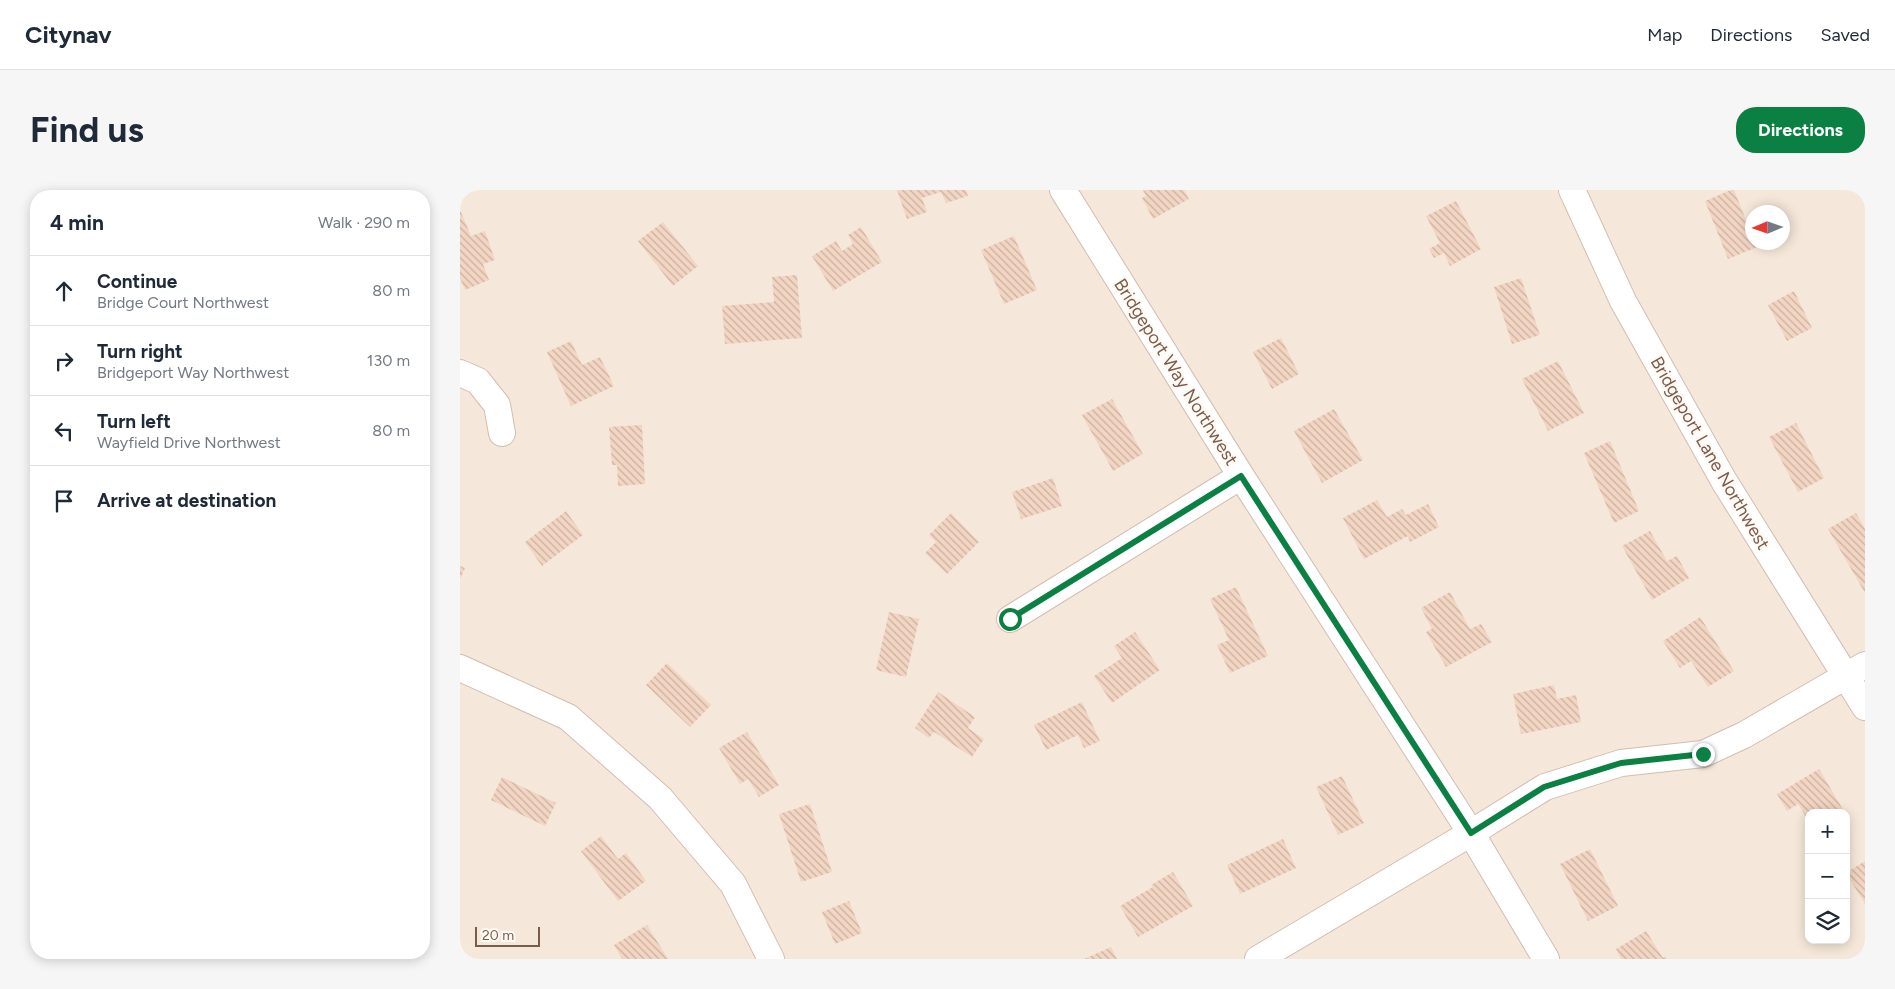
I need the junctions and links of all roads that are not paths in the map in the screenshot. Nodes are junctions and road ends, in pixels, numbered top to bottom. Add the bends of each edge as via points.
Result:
1 (1063, 190) edge
2 (1572, 190) edge
3 (460, 373) edge
4 (502, 433) dead end
5 (1241, 476) junction
6 (1010, 619) dead end
7 (460, 668) edge
8 (1856, 671) edge
9 (1865, 706) edge
10 (1471, 833) junction
11 (771, 959) edge
12 (1258, 959) edge
13 (1546, 959) edge

1 - 5 street, Bridgeport Way Northwest
2 - 8 street, Bridgeport Lane Northwest via 1623,301 1724,481
3 - 4 street via 478,382 497,405
5 - 6 street
5 - 10 street, Bridgeport Way Northwest
7 - 11 street via 568,717 660,798 733,884
8 - 9 street, Bridgeport Lane Northwest
8 - 10 street via 1744,735 1703,754 1621,763 1544,787
10 - 12 street
10 - 13 street, Bridgeport Way Northwest

